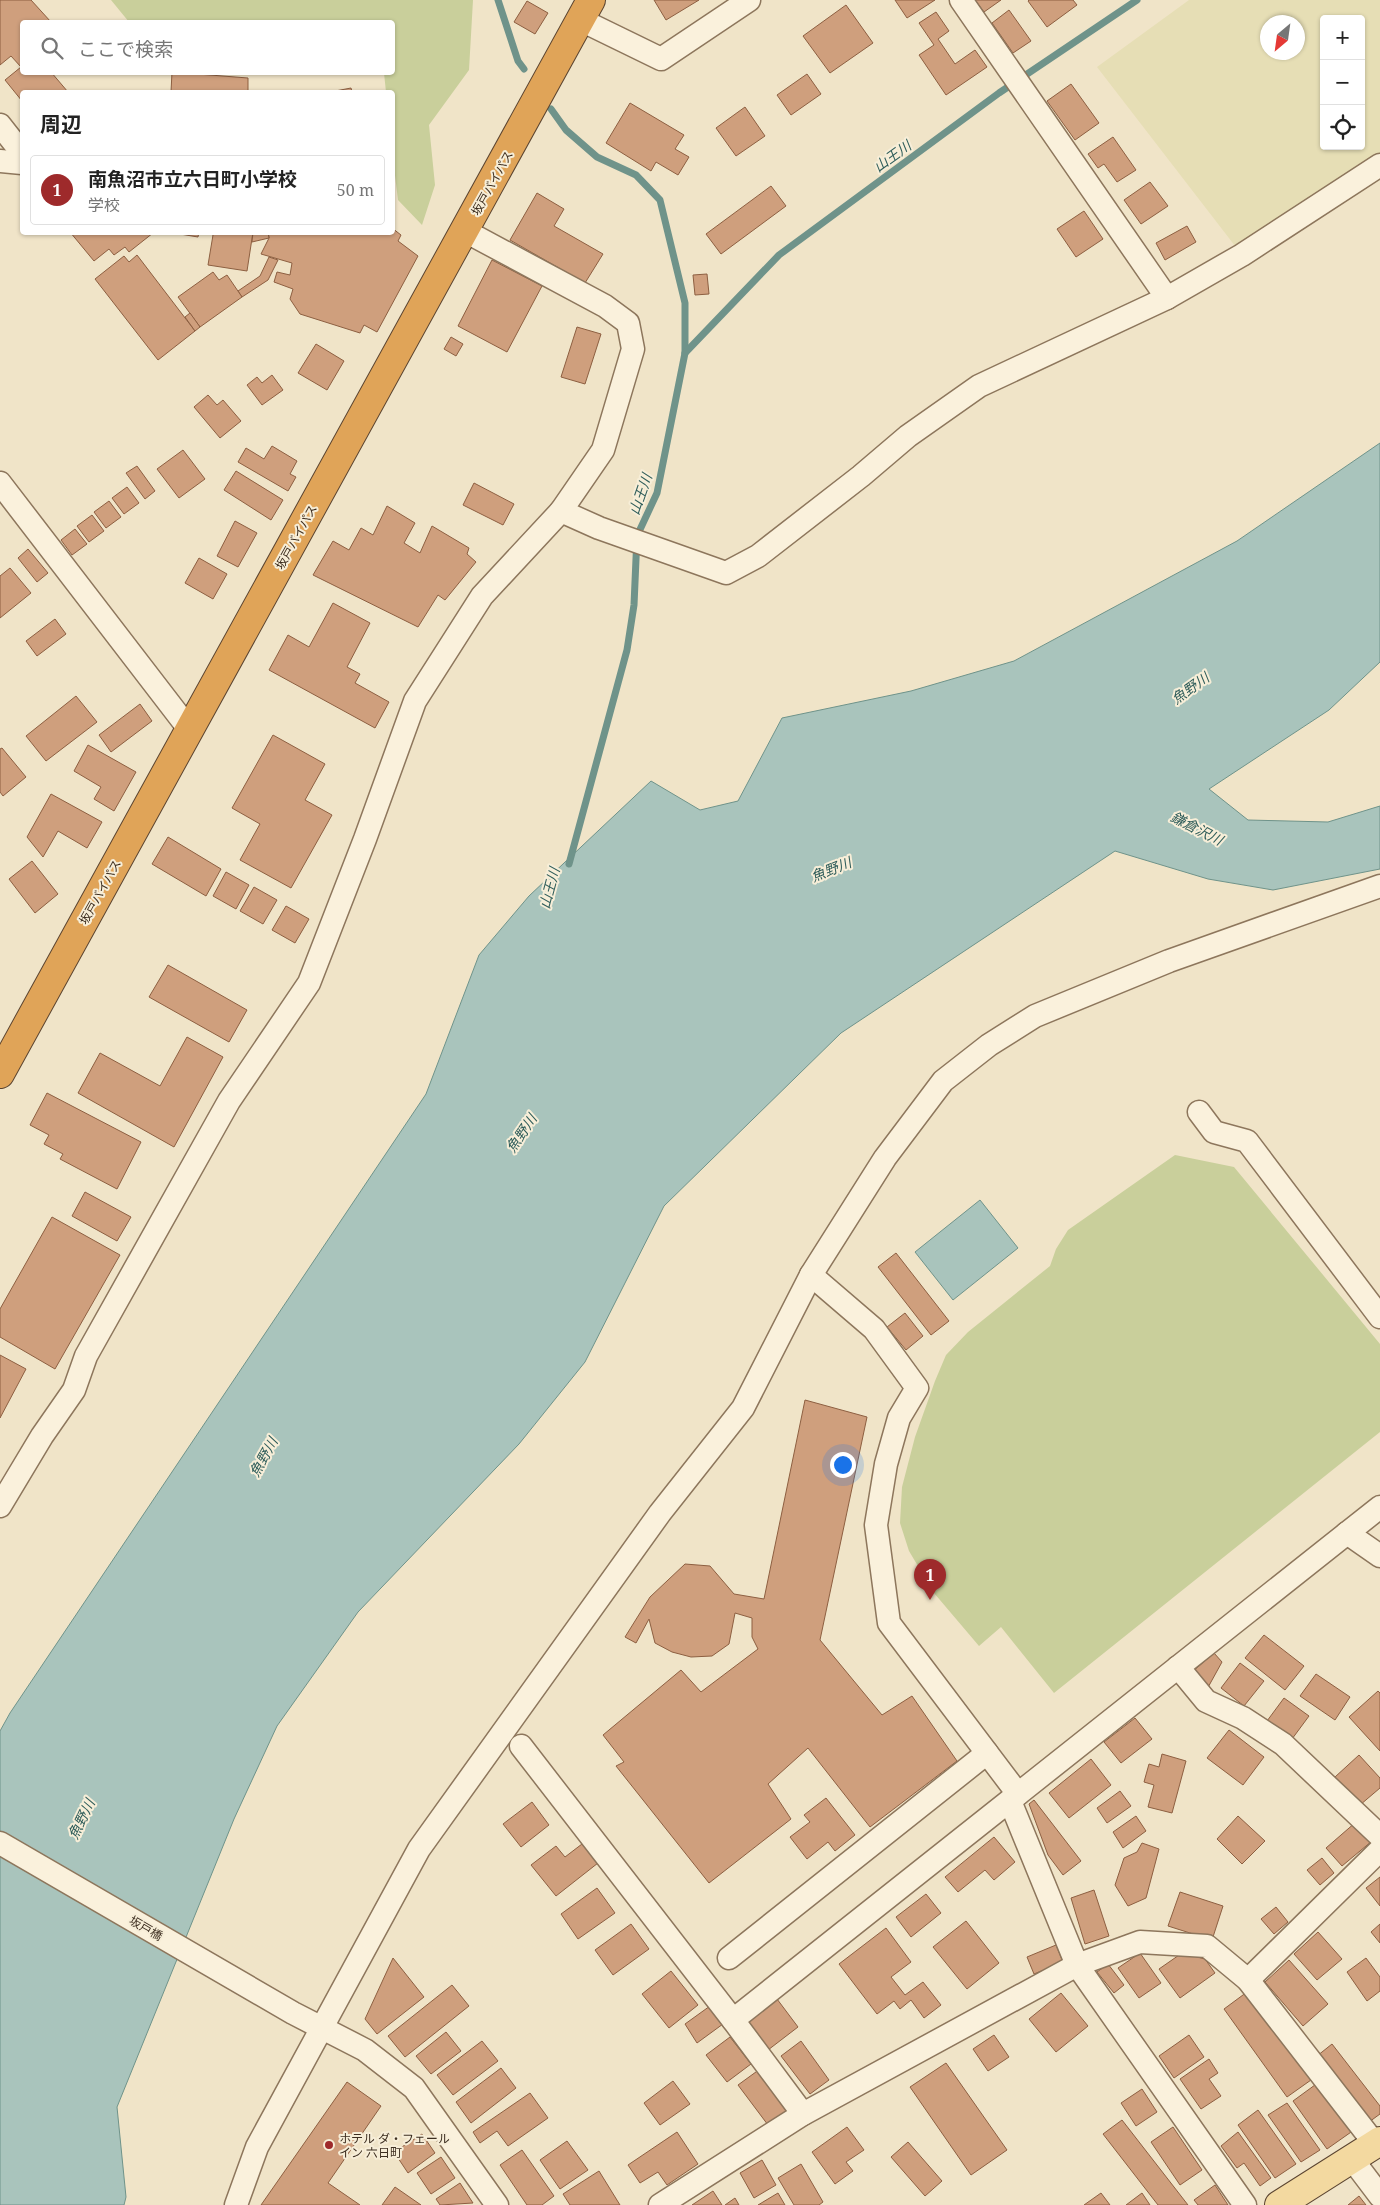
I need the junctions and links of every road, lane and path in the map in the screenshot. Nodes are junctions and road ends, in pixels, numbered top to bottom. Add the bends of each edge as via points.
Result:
1 (749, 0) edge
2 (961, 0) edge
3 (585, 7) edge
4 (0, 125) edge
5 (20, 150) edge
6 (0, 161) edge
7 (20, 162) edge
8 (1380, 165) edge
9 (465, 231) junction
10 (1167, 298) junction
11 (0, 483) edge
12 (561, 511) junction
13 (189, 729) junction
14 (1380, 886) edge
15 (0, 1074) edge
16 (1199, 1112) dead end
17 (811, 1276) junction
18 (1380, 1317) edge
19 (0, 1506) edge
20 (1380, 1507) edge
21 (1347, 1533) junction
22 (1380, 1556) edge
23 (1178, 1667) junction
24 (521, 1746) dead end
25 (987, 1754) junction
26 (1014, 1798) junction
27 (1380, 1836) edge
28 (0, 1844) edge
29 (1380, 1850) edge
30 (729, 1958) dead end
31 (1077, 1965) junction
32 (1248, 1980) junction
33 (733, 2020) junction
34 (322, 2028) junction
35 (803, 2114) junction
36 (1378, 2143) edge
37 (1352, 2159) junction
38 (1380, 2196) edge
39 (236, 2205) edge
40 (497, 2205) edge
41 (660, 2205) edge
42 (1244, 2205) edge
43 (1278, 2205) edge

1 - 3 street via 661,59
2 - 10 street
3 - 9 highway, 坂戸バイパス
4 - 5 street
6 - 7 street
8 - 10 street via 1242,255
9 - 12 street via 605,306 628,324 633,349 603,450
9 - 13 highway, 坂戸バイパス
10 - 12 street via 979,386 908,436 758,556 726,573 599,528
11 - 13 street
12 - 19 street via 482,596 415,701 309,983 228,1101 86,1356 74,1390
13 - 15 highway, 坂戸バイパス
14 - 17 street via 1168,960 1035,1016 989,1045 943,1081 911,1122
16 - 18 street via 1214,1132 1247,1141
17 - 25 street via 874,1329 917,1388 898,1418 876,1525 889,1623
17 - 34 street via 743,1408 660,1513 419,1849
20 - 21 street
21 - 22 street
21 - 23 street
23 - 26 street
23 - 27 street via 1206,1701 1243,1718 1283,1744
24 - 33 street
25 - 26 street
25 - 30 street
26 - 31 street
26 - 33 street
28 - 34 street, 坂戸橋
29 - 32 street
31 - 32 street via 1140,1942 1207,1946
31 - 35 street
31 - 42 street
32 - 36 street
33 - 35 street
34 - 39 street via 257,2147
34 - 40 street, 坂戸橋 via 365,2050 414,2088
35 - 41 street
36 - 37 main road
37 - 38 street
37 - 43 main road

